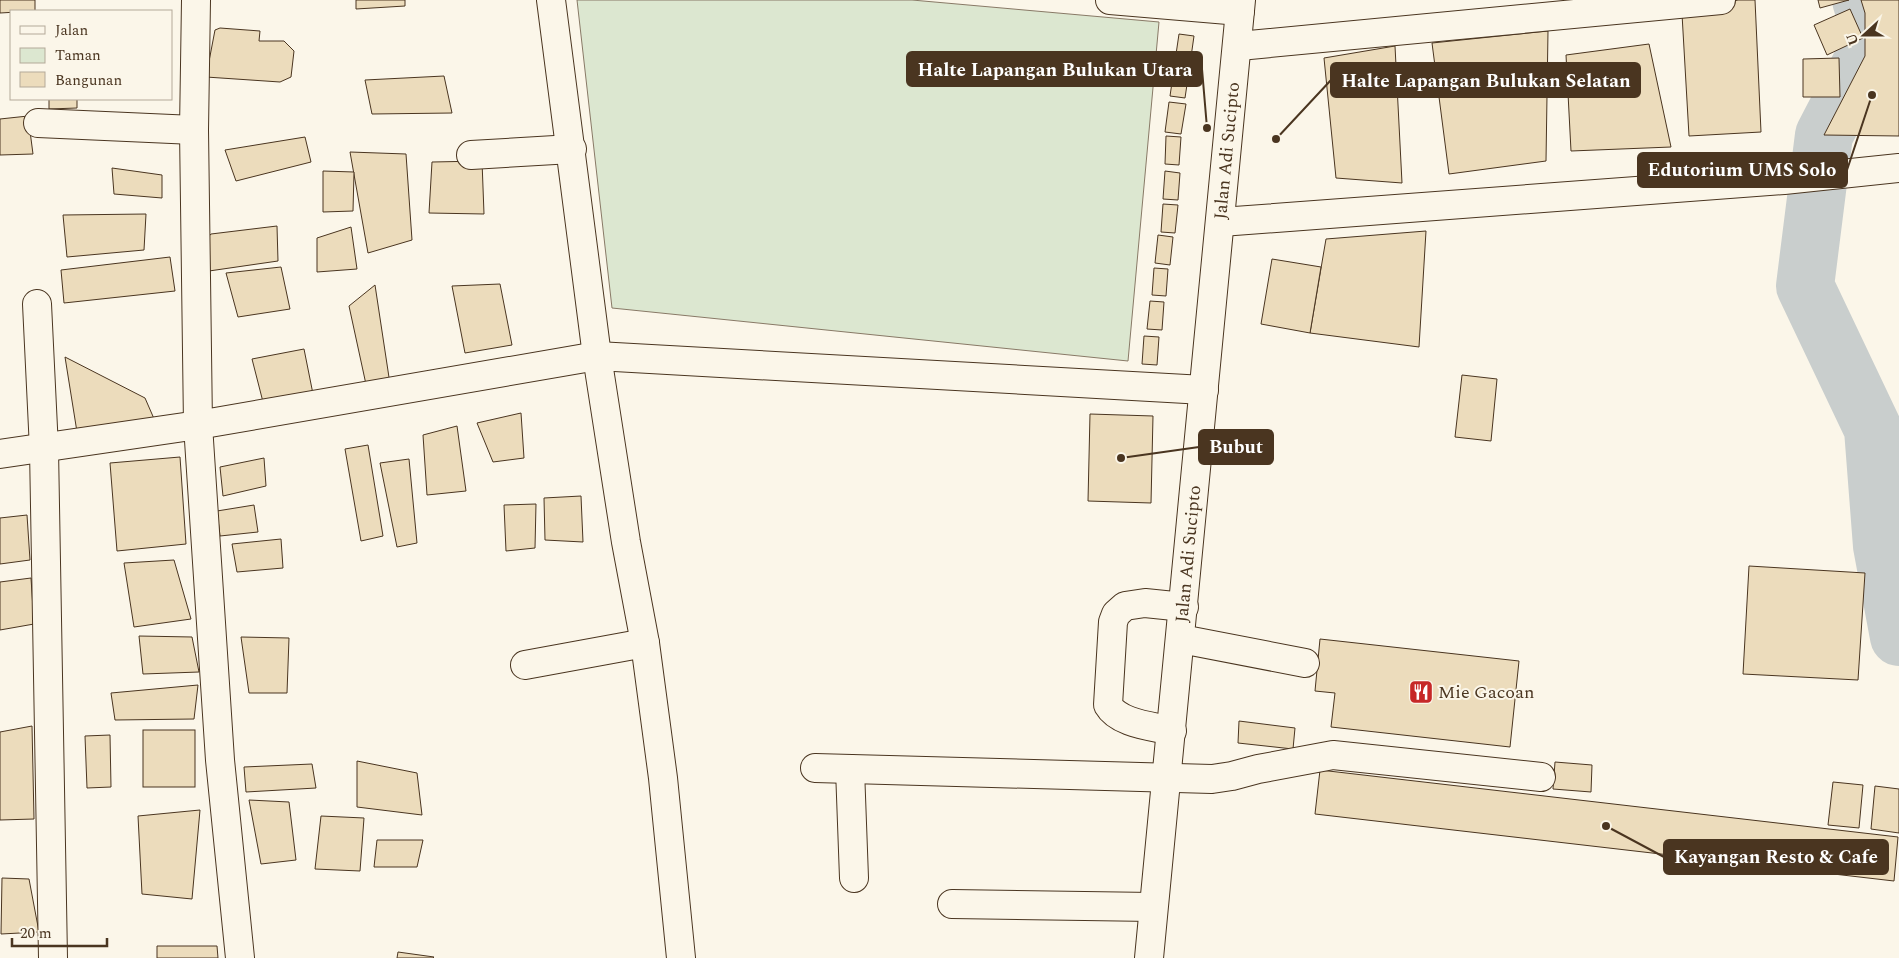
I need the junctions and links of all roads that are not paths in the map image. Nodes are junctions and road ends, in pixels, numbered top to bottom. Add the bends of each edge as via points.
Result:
1 (196, 0) edge
2 (551, 0) edge
3 (1110, 0) edge
4 (1721, 0) edge
5 (1241, 5) edge
6 (1239, 46) junction
7 (38, 122) dead end
8 (194, 130) junction
9 (572, 149) junction
10 (470, 155) dead end
11 (1899, 168) edge
12 (1221, 222) junction
13 (37, 304) dead end
14 (596, 356) junction
15 (1204, 390) junction
16 (198, 425) junction
17 (44, 449) junction
18 (0, 454) edge
19 (1184, 607) junction
20 (1181, 639) junction
21 (645, 643) junction
22 (1304, 663) dead end
23 (524, 665) dead end
24 (1172, 731) junction
25 (815, 768) dead end
26 (850, 769) junction
27 (1166, 777) junction
28 (1541, 777) dead end
29 (854, 878) dead end
30 (952, 904) dead end
31 (1153, 907) junction
32 (53, 958) edge
33 (240, 958) edge
34 (680, 958) edge
35 (1149, 958) edge

1 - 8 main road
2 - 9 main road
3 - 5 main road
4 - 6 main road
5 - 6 main road, Jalan Adi Sucipto
6 - 12 main road, Jalan Adi Sucipto
7 - 8 main road
8 - 16 main road
9 - 10 main road
9 - 14 main road
11 - 12 main road via 1784,180
12 - 15 main road, Jalan Adi Sucipto
13 - 17 main road
14 - 15 main road
14 - 16 main road
14 - 21 main road
15 - 19 main road, Jalan Adi Sucipto
16 - 17 main road
16 - 33 main road via 220,760
17 - 18 main road
17 - 32 main road
19 - 20 main road, Jalan Adi Sucipto
19 - 24 main road via 1130,604 1120,609 1114,622 1108,706 1130,720
20 - 22 main road
20 - 24 main road, Jalan Adi Sucipto
21 - 23 main road
21 - 34 main road via 664,787
24 - 27 main road, Jalan Adi Sucipto
25 - 26 main road
26 - 27 main road
26 - 29 main road
27 - 28 main road via 1212,779 1333,755
27 - 31 main road, Jalan Adi Sucipto
30 - 31 main road
31 - 35 main road, Jalan Adi Sucipto

